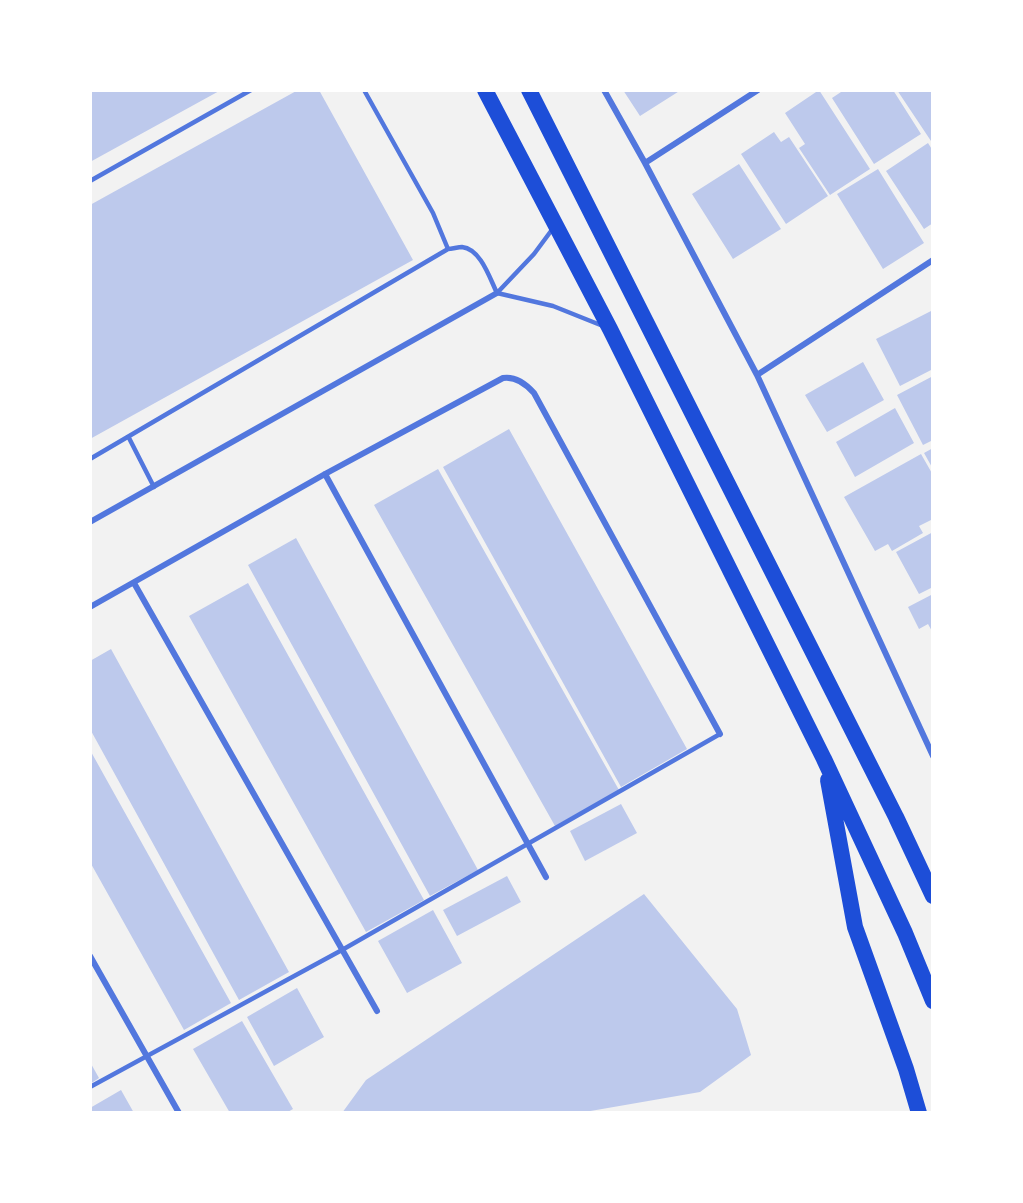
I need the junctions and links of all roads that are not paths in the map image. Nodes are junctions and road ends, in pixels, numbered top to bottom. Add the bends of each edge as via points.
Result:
1 (251, 90) edge
2 (364, 90) edge
3 (485, 90) edge
4 (529, 90) edge
5 (604, 90) edge
6 (758, 90) edge
7 (645, 163) junction
8 (90, 181) edge
9 (555, 225) junction
10 (448, 249) junction
11 (933, 260) edge
12 (497, 293) junction
13 (610, 329) junction
14 (757, 375) junction
15 (129, 438) junction
16 (90, 459) edge
17 (325, 474) junction
18 (154, 487) junction
19 (90, 522) edge
20 (134, 583) junction
21 (90, 607) edge
22 (720, 734) joint
23 (933, 756) edge
24 (824, 759) junction
25 (528, 844) junction
26 (546, 877) dead end
27 (933, 896) edge
28 (342, 950) junction
29 (90, 956) edge
30 (933, 1001) edge
31 (377, 1011) dead end
32 (147, 1056) junction
33 (90, 1087) edge
34 (179, 1113) edge
35 (919, 1113) edge

1 - 8 lane
2 - 10 lane via 433,213
3 - 9 highway
4 - 27 highway
5 - 7 street
6 - 7 street
7 - 14 street
9 - 12 lane via 534,255
9 - 13 highway
10 - 12 lane via 463,247 479,257
10 - 15 lane
11 - 14 street
12 - 13 lane via 553,306
12 - 18 street
13 - 24 highway
14 - 23 street
15 - 16 lane
15 - 18 lane
17 - 20 street
17 - 22 street via 503,378 520,381 534,393
17 - 25 street
18 - 19 street
20 - 21 street
20 - 28 street
22 - 25 lane
24 - 30 highway via 906,933
24 - 35 highway via 855,927
25 - 26 street
25 - 28 lane
28 - 31 street
28 - 32 lane
29 - 32 street
32 - 33 lane
32 - 34 street

